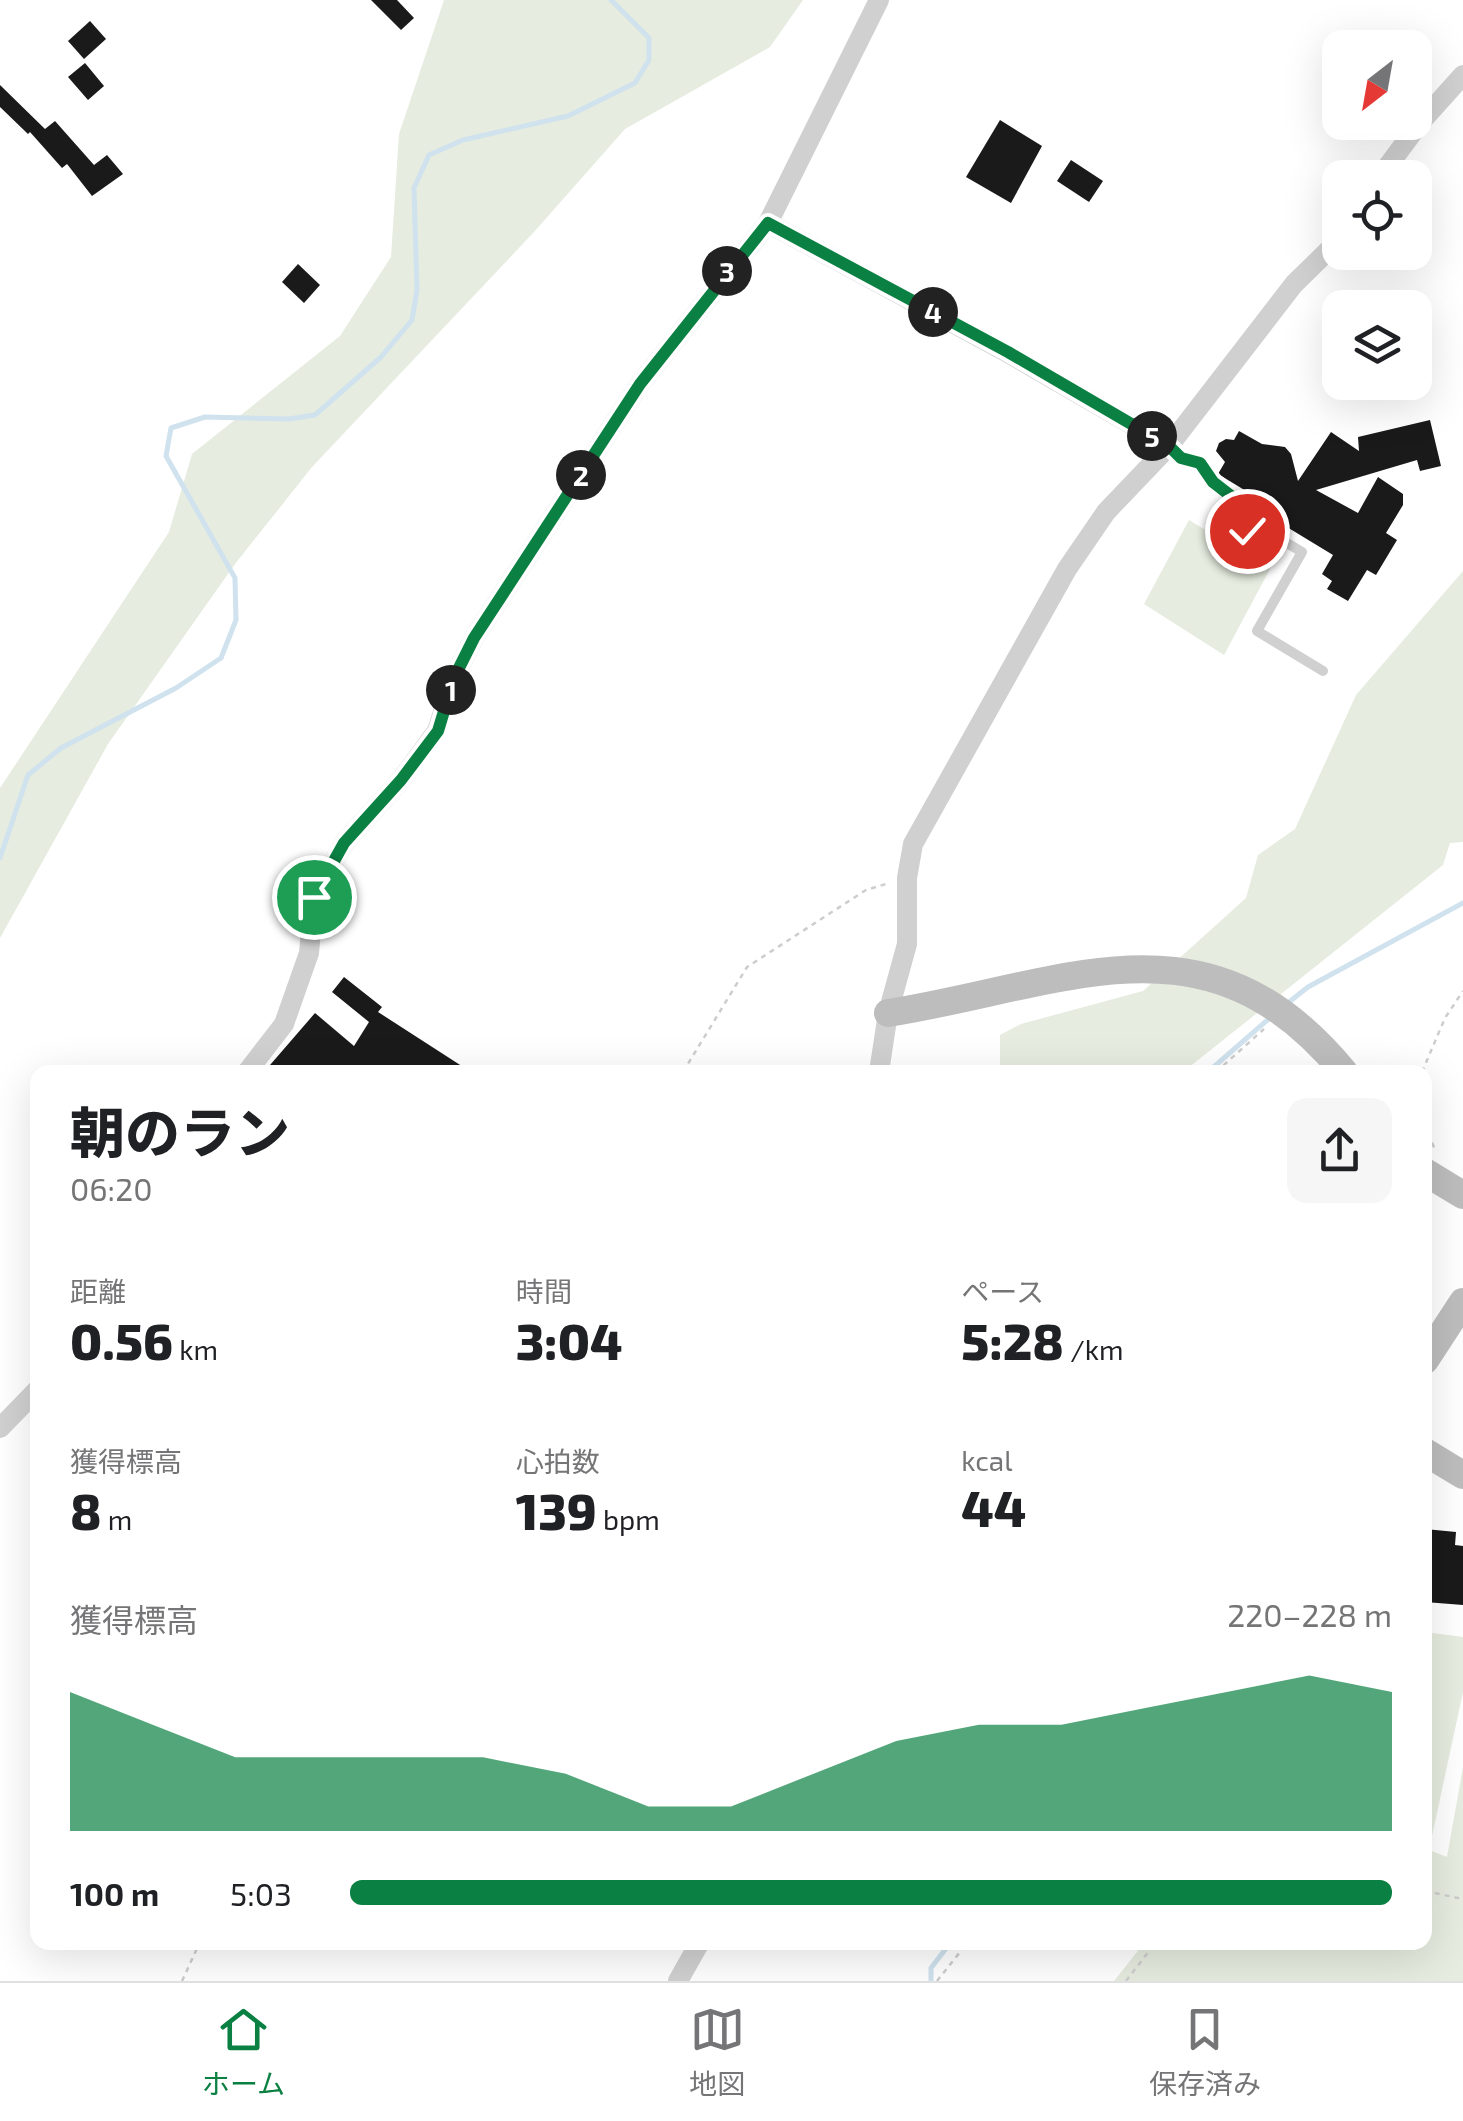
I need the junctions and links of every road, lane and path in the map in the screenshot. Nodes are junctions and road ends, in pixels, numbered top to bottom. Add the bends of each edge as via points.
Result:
1 (878, 0) edge
2 (1463, 76) edge
3 (1392, 160) edge
4 (768, 223) junction
5 (1322, 257) edge
6 (1169, 446) junction
7 (1322, 670) dead end
8 (906, 878) junction
9 (1463, 991) edge
10 (888, 1013) junction
11 (1264, 1029) dead end
12 (252, 1065) edge
13 (688, 1065) edge
14 (880, 1065) edge
15 (1224, 1065) edge
16 (1338, 1065) edge
17 (1425, 1065) edge
18 (1432, 1176) edge
19 (1463, 1195) edge
20 (1463, 1302) edge
21 (1432, 1349) edge
22 (30, 1398) edge
23 (0, 1428) edge
24 (1432, 1456) edge
25 (1463, 1475) edge
26 (1432, 1892) edge
27 (1463, 1899) edge
28 (196, 1950) edge
29 (695, 1950) edge
30 (962, 1950) edge
31 (1150, 1950) edge
32 (182, 1981) edge
33 (678, 1981) edge
34 (937, 1981) edge
35 (1126, 1981) edge

1 - 4 street
2 - 3 street
4 - 6 street
4 - 12 street via 640,384 474,638 438,731 344,843 314,897 309,953 284,1024
5 - 6 street
6 - 7 lane via 1200,463 1231,496 1236,524 1247,531 1262,528 1302,552 1257,631
6 - 8 street via 1106,512 1067,570 912,844
8 - 10 street via 907,944
8 - 13 path via 866,890 746,967
9 - 17 path
10 - 14 street
10 - 16 street via 1080,974 1161,968 1264,998
11 - 15 path
18 - 19 street
20 - 21 street
22 - 23 street
24 - 25 street
26 - 27 path
28 - 32 path
29 - 33 street
30 - 34 path
31 - 35 path

